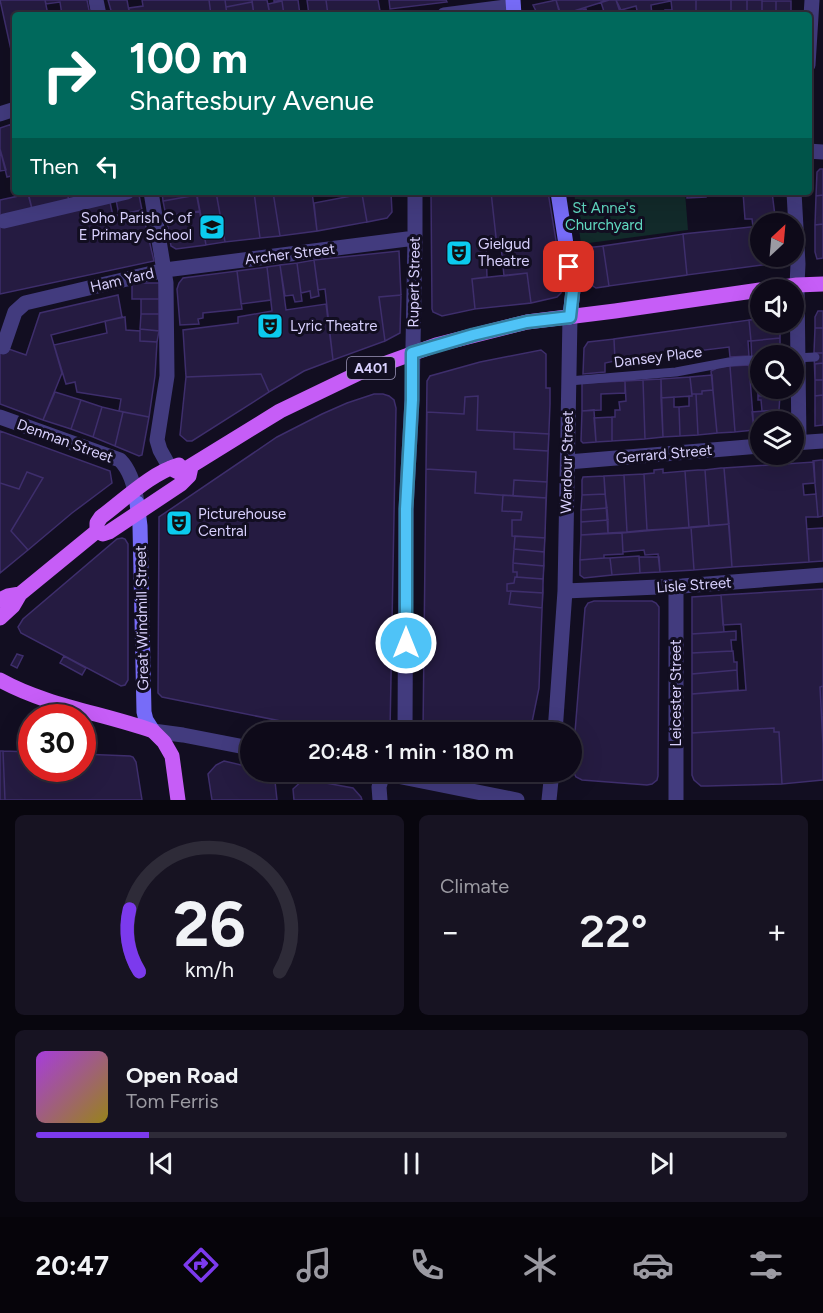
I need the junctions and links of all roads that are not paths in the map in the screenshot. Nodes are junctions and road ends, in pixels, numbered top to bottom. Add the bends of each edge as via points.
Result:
1 (812, 0) edge
2 (514, 7) edge
3 (470, 12) edge
4 (814, 31) edge
5 (115, 195) edge
6 (152, 195) edge
7 (415, 195) edge
8 (558, 195) edge
9 (794, 195) edge
10 (4, 221) dead end
11 (415, 238) junction
12 (165, 270) junction
13 (797, 279) edge
14 (823, 284) edge
15 (804, 285) edge
16 (750, 292) edge
17 (570, 317) junction
18 (3, 347) dead end
19 (412, 353) junction
20 (815, 357) dead end
21 (804, 358) edge
22 (750, 360) edge
23 (569, 381) junction
24 (0, 417) edge
25 (823, 441) edge
26 (804, 442) edge
27 (750, 447) edge
28 (568, 462) junction
29 (191, 467) junction
30 (170, 468) junction
31 (137, 502) junction
32 (97, 531) junction
33 (823, 575) edge
34 (676, 586) junction
35 (565, 591) junction
36 (20, 594) junction
37 (0, 600) edge
38 (0, 618) edge
39 (0, 680) edge
40 (405, 722) edge
41 (556, 722) edge
42 (153, 731) junction
43 (240, 746) edge
44 (378, 782) edge
45 (440, 782) edge
46 (551, 782) edge
47 (178, 800) edge
48 (380, 800) edge
49 (518, 800) edge
50 (549, 800) edge
51 (676, 800) edge

1 - 4 street
2 - 3 street
5 - 10 street
6 - 12 street
7 - 11 street, Rupert Street
8 - 17 street, Wardour Street via 573,290
9 - 13 street
11 - 12 street, Archer Street
11 - 19 street, Rupert Street
12 - 18 street, Ham Yard via 25,303 15,312
12 - 30 street via 167,376 158,441
14 - 15 main road, A401
16 - 17 main road, A401
17 - 19 main road, A401 via 527,322
17 - 23 street, Wardour Street
19 - 29 main road, A401 via 359,373 280,411
19 - 40 street, Rupert Street via 406,509
20 - 21 lane
22 - 23 lane, Dansey Place via 676,372
23 - 28 street, Wardour Street
24 - 31 street, Denman Street via 120,460
25 - 26 street
27 - 28 street, Gerrard Street
28 - 35 street, Wardour Street
29 - 30 main road, A401
29 - 31 main road, A401 via 186,479
30 - 31 main road, A401
31 - 32 main road, A401 via 109,532
31 - 32 main road, A401 via 100,517
31 - 42 street, Great Windmill Street via 144,712
32 - 36 main road, A401
33 - 34 street, Lisle Street
34 - 35 street, Lisle Street
34 - 51 street, Leicester Street
35 - 41 street, Wardour Street
36 - 37 main road, A401
36 - 38 main road
39 - 42 main road via 43,699
42 - 43 street
42 - 47 main road via 172,756
44 - 48 street
45 - 49 street
46 - 50 street

